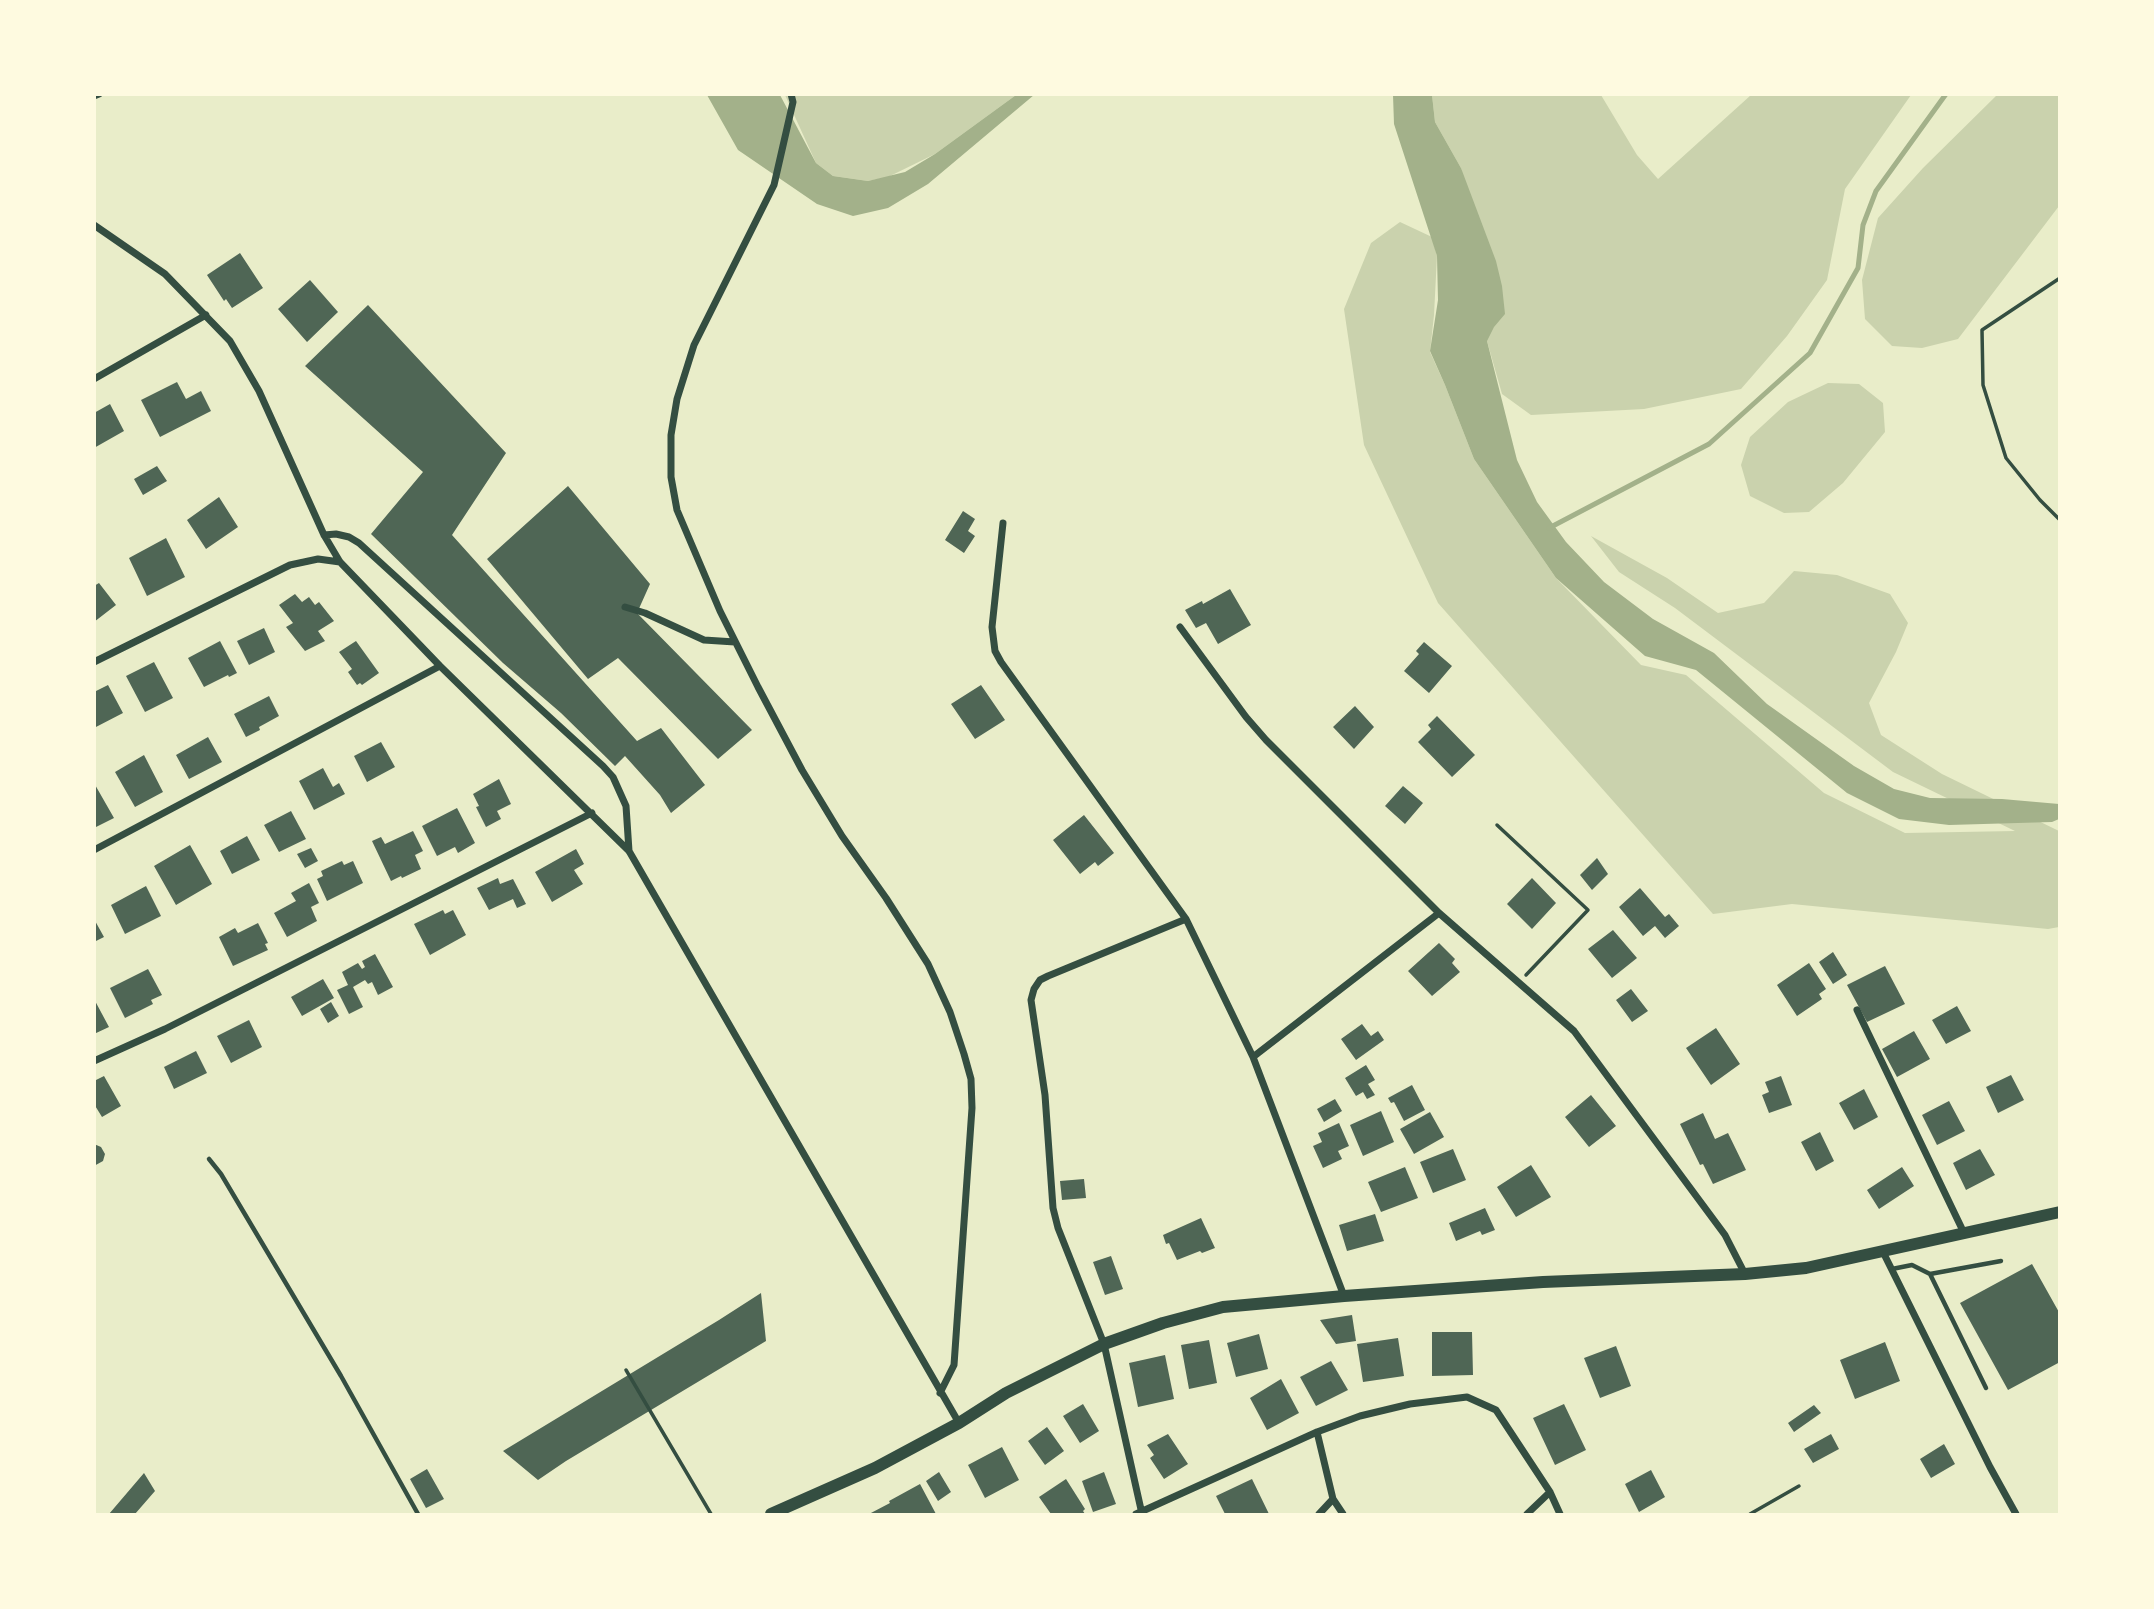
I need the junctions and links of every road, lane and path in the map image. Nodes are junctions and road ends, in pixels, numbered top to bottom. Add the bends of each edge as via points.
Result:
1 (791, 94) edge
2 (94, 225) edge
3 (2060, 278) edge
4 (206, 315) junction
5 (94, 379) edge
6 (2060, 520) edge
7 (1003, 523) dead end
8 (324, 535) junction
9 (340, 562) junction
10 (625, 607) dead end
11 (1180, 627) dead end
12 (735, 642) junction
13 (94, 662) edge
14 (440, 666) junction
15 (592, 813) junction
16 (1497, 825) dead end
17 (94, 850) edge
18 (629, 851) junction
19 (1439, 913) junction
20 (1186, 919) junction
21 (1520, 982) junction
22 (1857, 1010) dead end
23 (1253, 1057) junction
24 (94, 1061) edge
25 (209, 1159) dead end
26 (2060, 1212) edge
27 (1964, 1233) junction
28 (1883, 1252) junction
29 (2001, 1261) dead end
30 (1892, 1269) junction
31 (1930, 1273) junction
32 (1745, 1274) junction
33 (1344, 1296) junction
34 (1104, 1344) junction
35 (626, 1370) dead end
36 (1986, 1388) dead end
37 (940, 1393) junction
38 (959, 1423) junction
39 (1317, 1432) junction
40 (1798, 1486) dead end
41 (1550, 1492) junction
42 (1333, 1499) junction
43 (1139, 1513) edge
44 (418, 1514) edge
45 (711, 1514) edge
46 (771, 1514) edge
47 (1319, 1514) edge
48 (1343, 1514) edge
49 (1527, 1514) edge
50 (1560, 1514) edge
51 (1750, 1514) edge
52 (2016, 1514) edge

1 - 12 street via 774,185 694,345 671,435 677,510
2 - 4 street via 165,274
3 - 6 path via 1982,330 1983,385 2006,458
4 - 5 street
4 - 8 street via 246,366
7 - 20 street via 992,626 1000,662
8 - 9 street
8 - 18 street via 336,534 359,543 603,766 626,806
9 - 13 street via 318,559 290,565
9 - 14 street
10 - 12 street via 704,640
11 - 19 street via 1255,728
12 - 37 street via 809,781 928,964 950,1012 971,1079 954,1365
14 - 15 street
14 - 17 street
15 - 18 street
15 - 24 street
16 - 21 path via 1588,910
18 - 37 street
19 - 21 street
19 - 23 street
20 - 23 street
20 - 34 street via 1048,975 1034,989 1031,1000 1045,1095 1053,1208
21 - 32 street via 1574,1031 1725,1235
22 - 27 street
23 - 33 street
25 - 44 lane via 341,1376
26 - 27 main road
27 - 28 main road
28 - 30 street
28 - 32 main road via 1806,1268
29 - 31 lane
30 - 31 lane via 1912,1265
30 - 52 street
31 - 36 lane
32 - 33 main road
33 - 34 main road via 1223,1307
34 - 38 main road via 1006,1393
34 - 43 street
35 - 45 path
37 - 38 street
38 - 46 main road via 875,1468
39 - 41 street via 1410,1404 1466,1397 1496,1410
39 - 42 street
39 - 43 street
40 - 51 path
41 - 49 street
41 - 50 street
42 - 47 street
42 - 48 street

